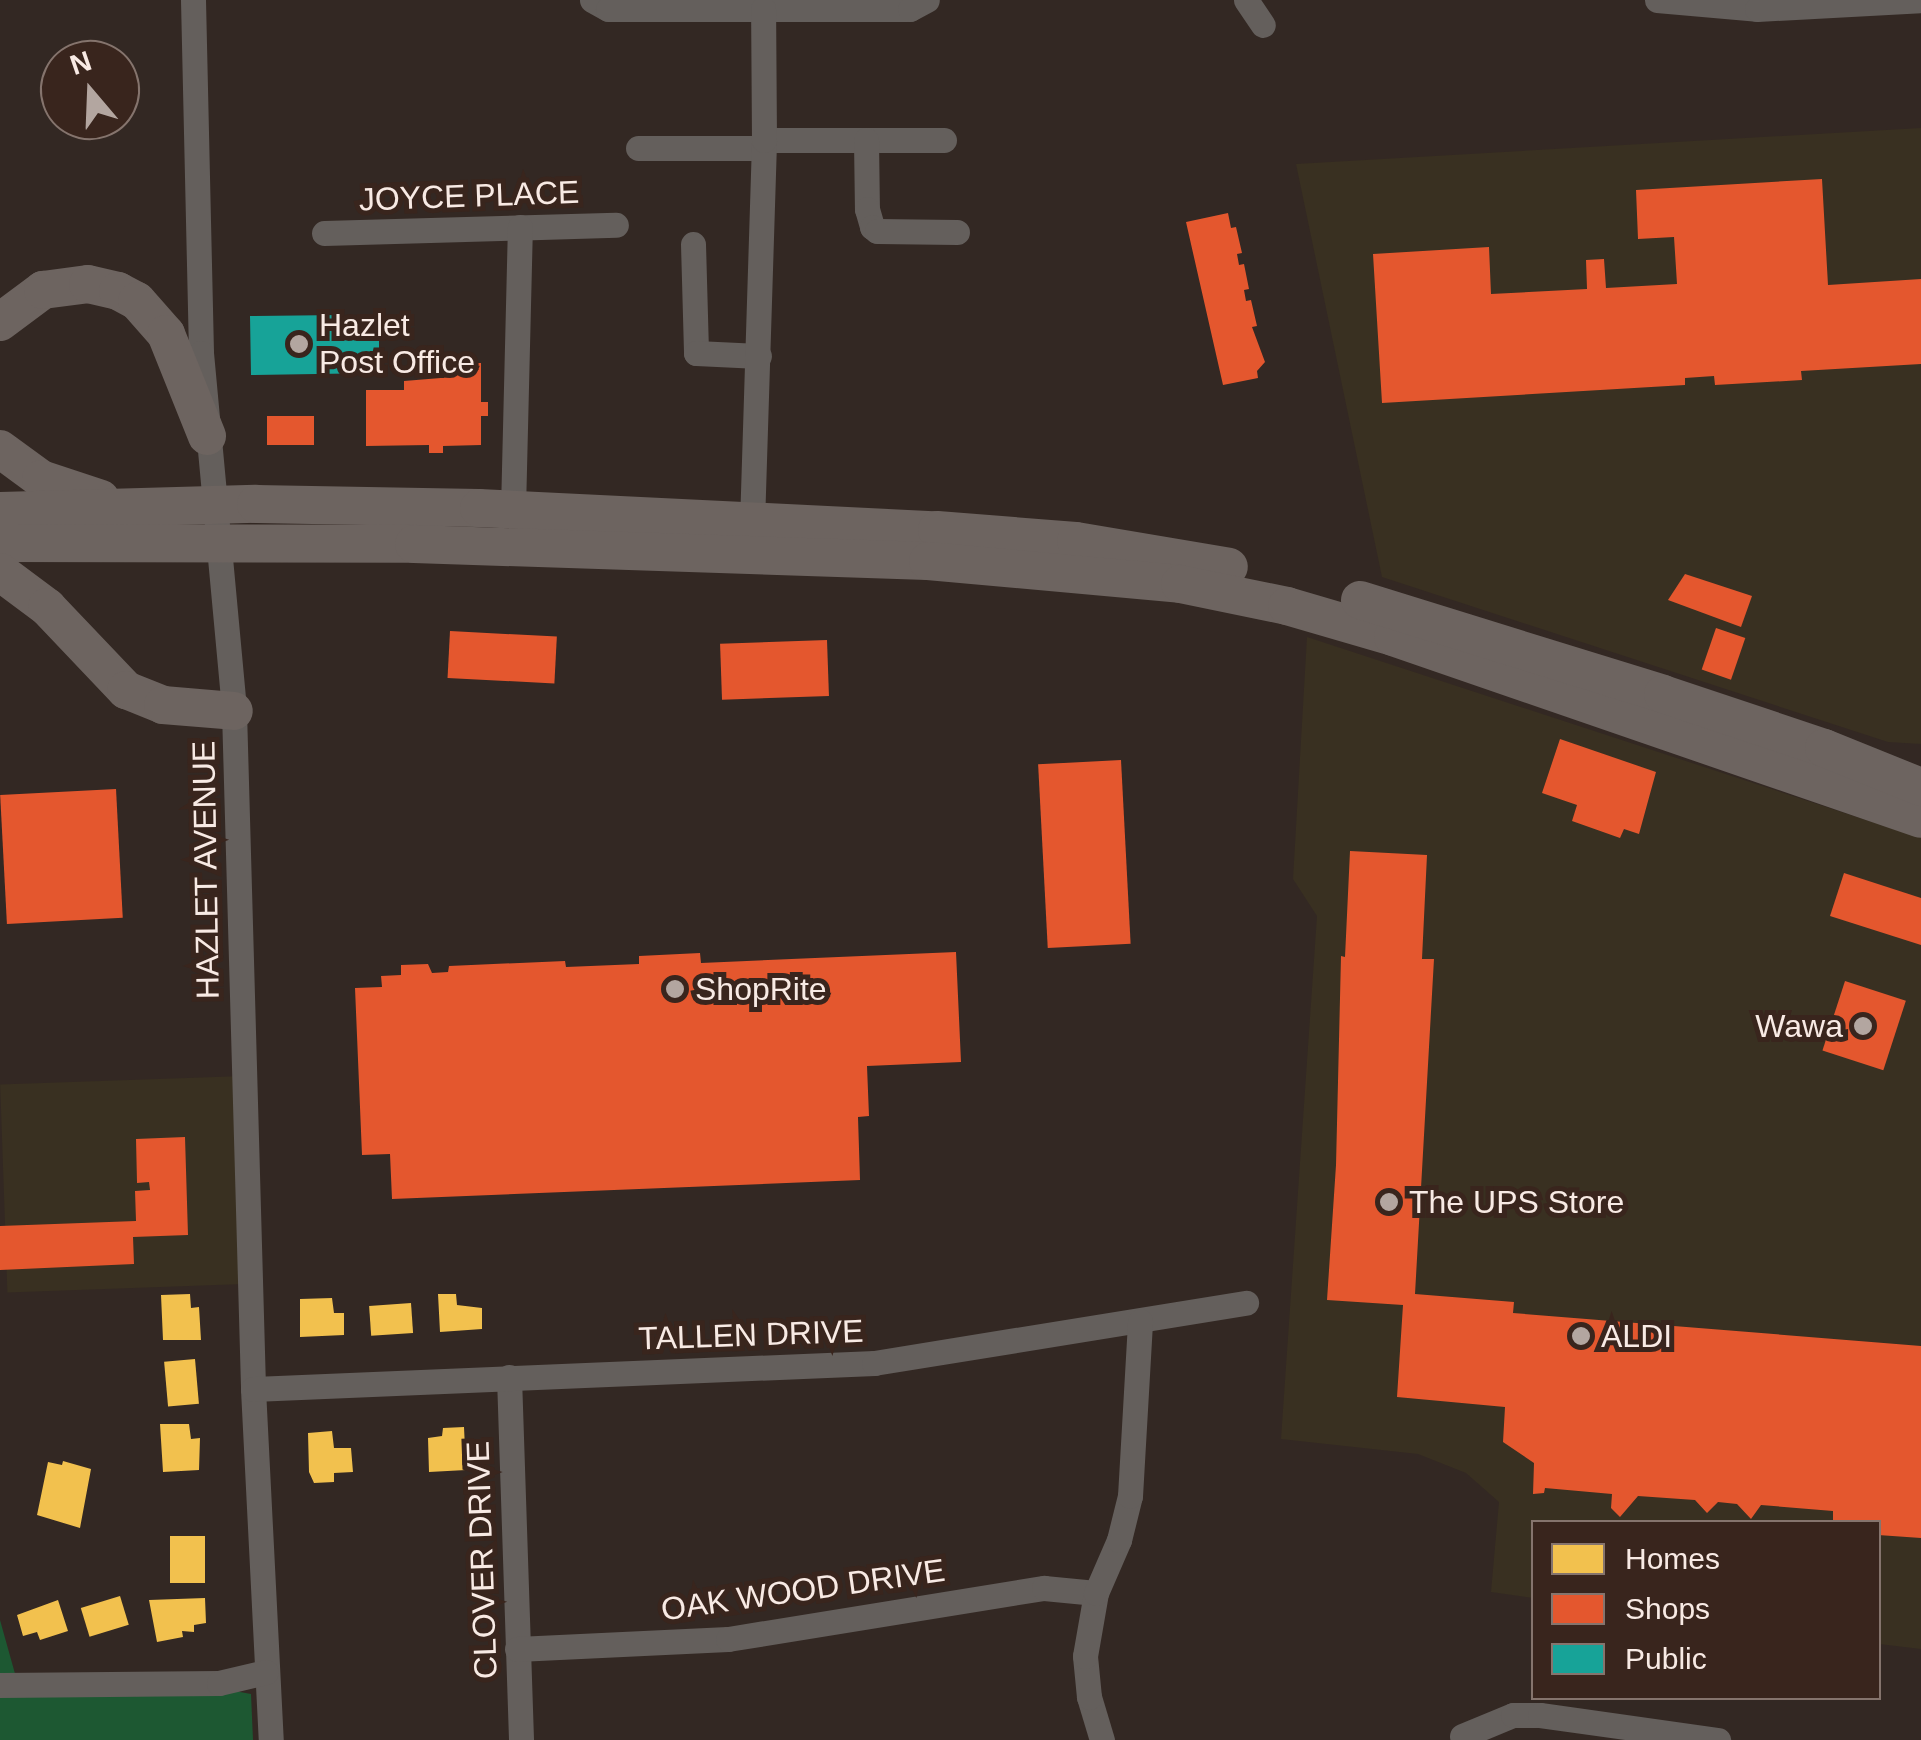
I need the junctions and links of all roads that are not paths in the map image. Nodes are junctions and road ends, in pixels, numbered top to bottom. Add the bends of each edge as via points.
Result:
1 (193, 0) edge
2 (592, 0) edge
3 (927, 0) edge
4 (1246, 0) edge
5 (1657, 0) edge
6 (1921, 0) edge
7 (763, 8) junction
8 (1263, 26) dead end
9 (866, 140) junction
10 (944, 140) dead end
11 (763, 144) junction
12 (638, 148) dead end
13 (616, 224) dead end
14 (520, 227) junction
15 (957, 232) dead end
16 (324, 233) dead end
17 (693, 244) dead end
18 (0, 322) edge
19 (758, 356) junction
20 (207, 436) junction
21 (0, 448) edge
22 (123, 506) junction
23 (513, 510) junction
24 (0, 512) edge
25 (216, 523) junction
26 (752, 524) junction
27 (0, 543) edge
28 (0, 572) edge
29 (234, 711) junction
30 (1831, 751) junction
31 (1921, 762) edge
32 (1921, 787) edge
33 (1921, 820) edge
34 (1246, 1303) dead end
35 (1140, 1320) junction
36 (509, 1377) junction
37 (253, 1389) junction
38 (1096, 1594) junction
39 (517, 1649) junction
40 (266, 1672) junction
41 (0, 1685) edge
42 (1596, 1732) edge
43 (1462, 1736) dead end
44 (271, 1740) edge
45 (522, 1740) edge
46 (1102, 1740) edge
47 (1718, 1740) edge

1 - 20 street, HAZLET AVENUE
2 - 7 street via 608,9
3 - 7 street via 910,9
4 - 8 street
5 - 6 street via 1757,10
7 - 11 street
9 - 10 street
9 - 11 street
9 - 15 street via 872,227
11 - 12 street
11 - 19 street
13 - 14 street, JOYCE PLACE
14 - 16 street, JOYCE PLACE
14 - 23 street
17 - 19 street via 696,353
18 - 20 highway via 27,298 67,284 105,287 137,301 166,334
19 - 26 street
20 - 25 street, HAZLET AVENUE
21 - 22 highway via 41,479
22 - 24 highway
22 - 25 highway
23 - 25 highway
23 - 26 highway
25 - 27 highway
25 - 29 street, HAZLET AVENUE
25 - 33 highway via 928,561 1180,584 1392,637
26 - 30 highway via 1076,542 1241,570 1359,600
28 - 29 highway via 47,606 126,690 163,706
29 - 37 street, HAZLET AVENUE
30 - 31 highway
30 - 32 highway
34 - 35 street, TALLEN DRIVE
35 - 36 street, TALLEN DRIVE via 874,1363
35 - 38 street via 1130,1496
36 - 37 street, TALLEN DRIVE
36 - 39 street, CLOVER DRIVE
37 - 40 street, HAZLET AVENUE
38 - 39 street, OAK WOOD DRIVE via 1044,1588 728,1639
38 - 46 street via 1084,1673
39 - 45 street, CLOVER DRIVE
40 - 41 street via 219,1683
40 - 44 street, HAZLET AVENUE
42 - 43 street via 1513,1715
42 - 47 street

